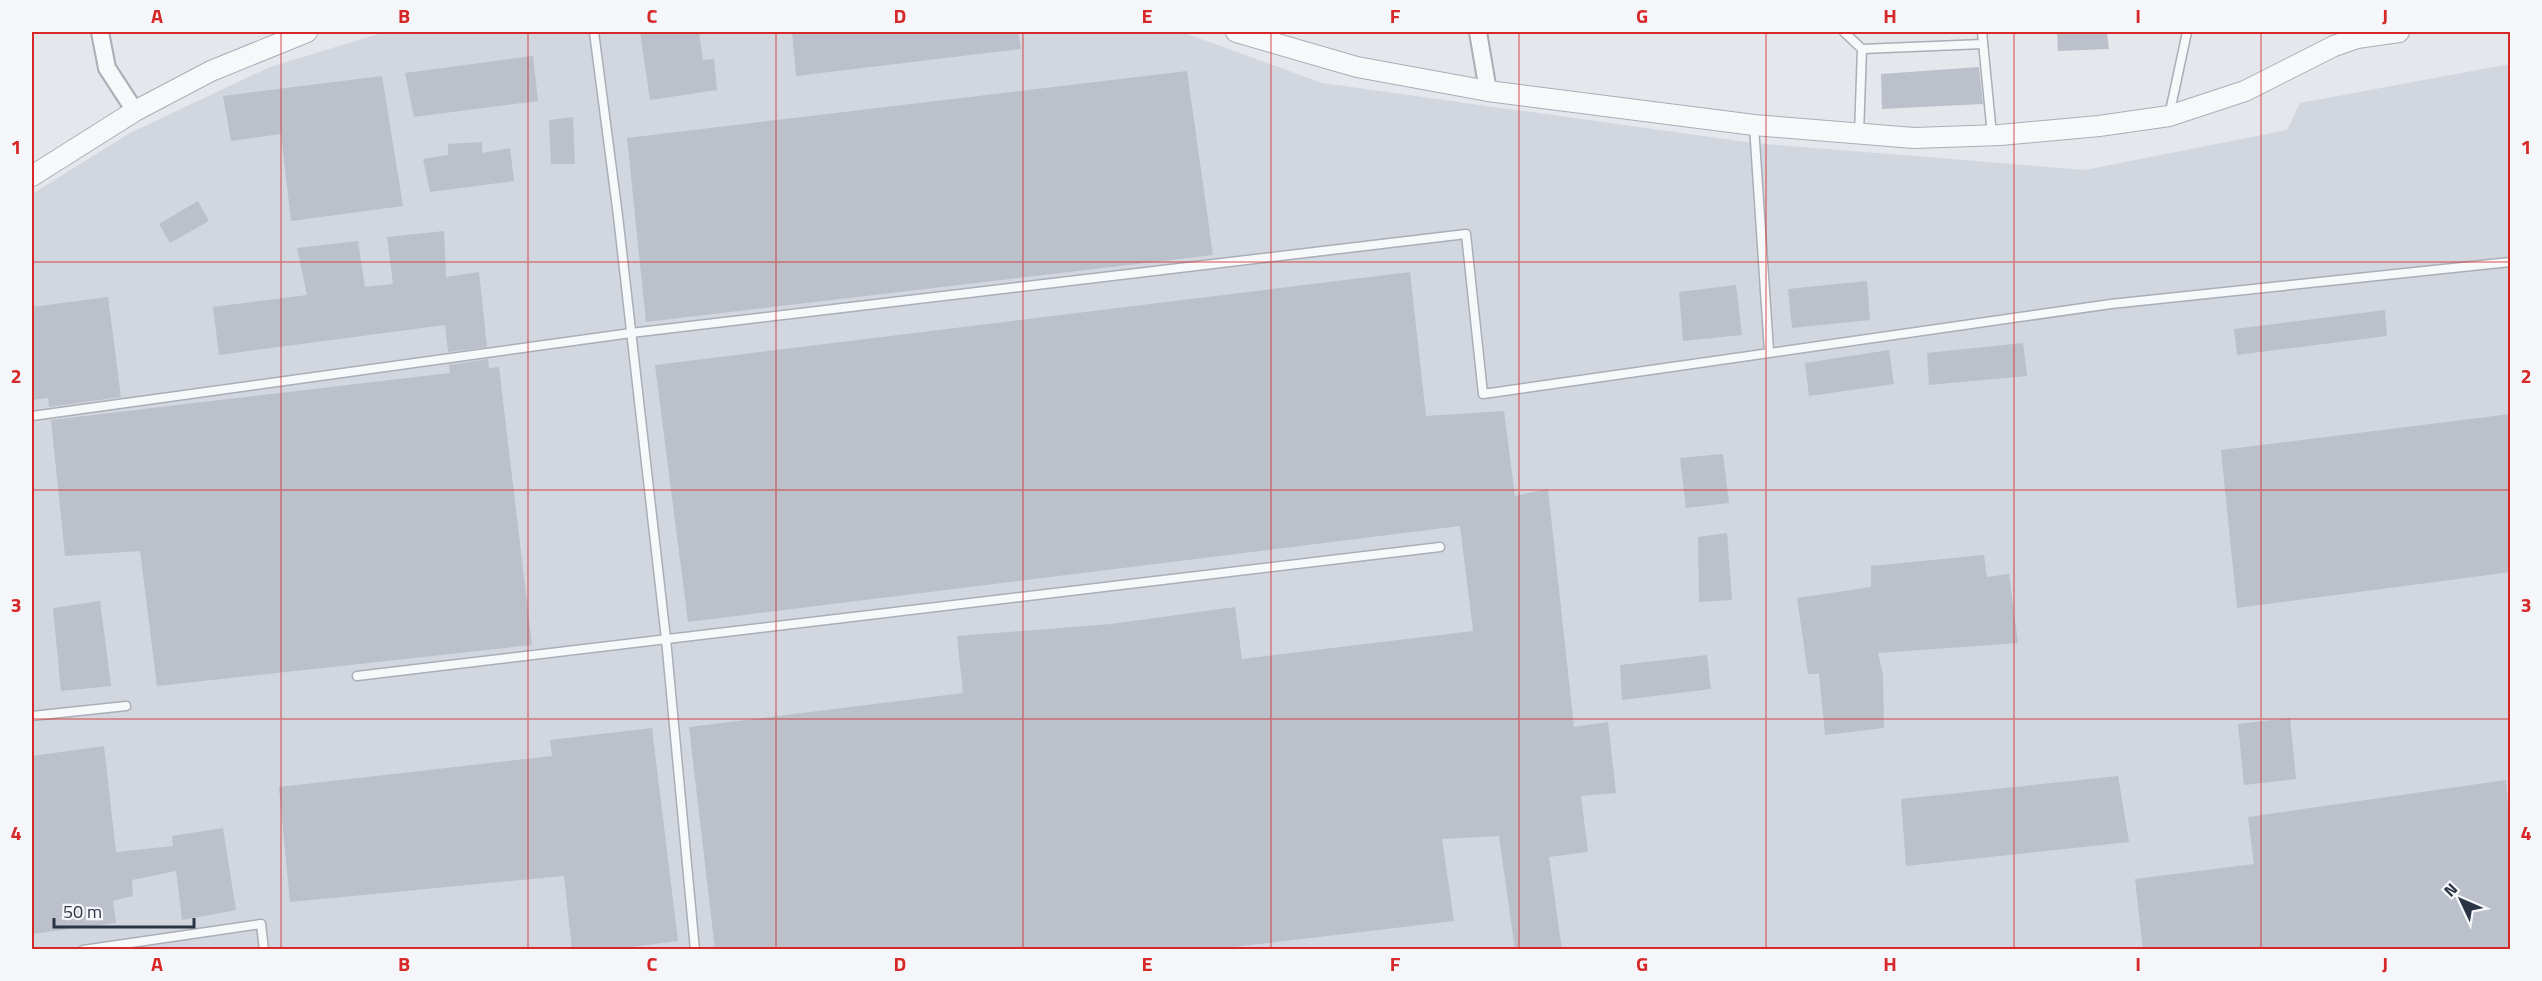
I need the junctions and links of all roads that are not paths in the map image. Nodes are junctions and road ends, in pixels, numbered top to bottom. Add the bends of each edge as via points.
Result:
1 (100, 32) edge
2 (307, 32) edge
3 (594, 32) edge
4 (1236, 32) edge
5 (1478, 32) edge
6 (1844, 32) edge
7 (1982, 32) edge
8 (2187, 32) edge
9 (2399, 32) edge
10 (1983, 44) junction
11 (1862, 49) junction
12 (1488, 91) junction
13 (135, 111) junction
14 (2169, 116) junction
15 (1754, 125) junction
16 (1859, 135) junction
17 (1992, 135) junction
18 (32, 176) edge
19 (2511, 262) edge
20 (631, 333) junction
21 (1768, 351) junction
22 (32, 416) edge
23 (1440, 547) dead end
24 (666, 639) junction
25 (357, 676) dead end
26 (126, 706) dead end
27 (32, 716) edge
28 (83, 950) edge
29 (264, 950) edge
30 (695, 950) edge

1 - 13 street via 107,68
2 - 13 street via 211,71
3 - 20 lane
4 - 12 street via 1357,67
5 - 12 street
6 - 11 lane
7 - 10 lane
8 - 14 lane
9 - 14 street via 2334,46 2244,91
10 - 11 lane
10 - 17 lane
11 - 16 lane
12 - 15 street
13 - 18 street
14 - 17 street
15 - 16 street
15 - 21 lane
16 - 17 street
19 - 21 lane via 2111,304
20 - 21 lane via 1466,234 1483,393
20 - 22 lane
20 - 24 lane
23 - 24 lane
24 - 25 lane
24 - 30 lane
26 - 27 lane
28 - 29 lane via 261,924

